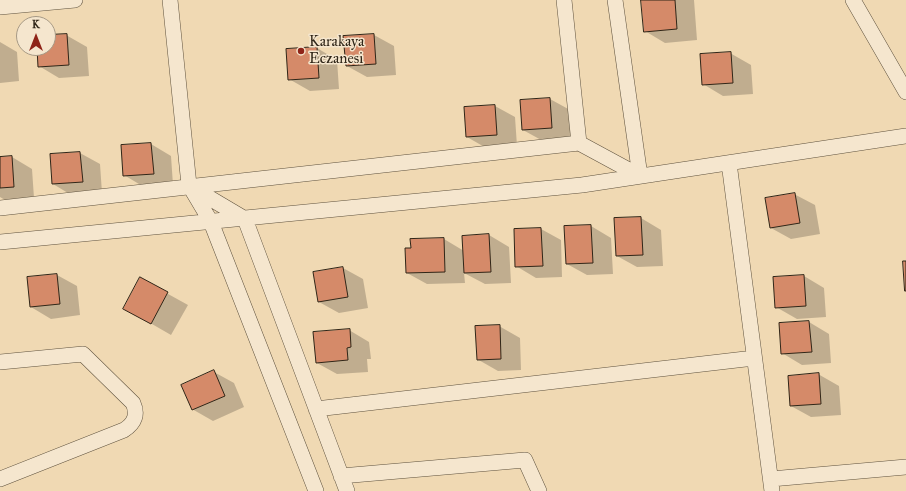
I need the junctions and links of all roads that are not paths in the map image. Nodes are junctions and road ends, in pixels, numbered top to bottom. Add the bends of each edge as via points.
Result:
1 (74, 0) edge
2 (170, 0) edge
3 (564, 0) edge
4 (614, 0) edge
5 (853, 0) edge
6 (0, 7) edge
7 (906, 92) edge
8 (906, 136) edge
9 (579, 143) junction
10 (729, 163) junction
11 (640, 176) junction
12 (189, 186) junction
13 (0, 208) edge
14 (245, 219) junction
15 (211, 222) junction
16 (0, 242) edge
17 (754, 358) junction
18 (0, 362) edge
19 (316, 409) junction
20 (906, 467) edge
21 (341, 476) junction
22 (0, 479) edge
23 (771, 485) edge
24 (316, 491) edge
25 (346, 491) edge
26 (539, 491) edge

1 - 6 street
2 - 12 street
3 - 9 street
4 - 11 street
5 - 7 street
8 - 10 street
9 - 11 street
9 - 12 street
10 - 11 street
10 - 17 street
11 - 14 street via 582,185
12 - 13 street
12 - 14 street
12 - 15 street
14 - 15 street
14 - 19 street
15 - 16 street
15 - 24 street
17 - 19 street
17 - 23 street
18 - 22 street via 83,354 133,403 136,413 132,423 124,430
19 - 21 street
20 - 23 street
21 - 25 street
21 - 26 street via 525,460

